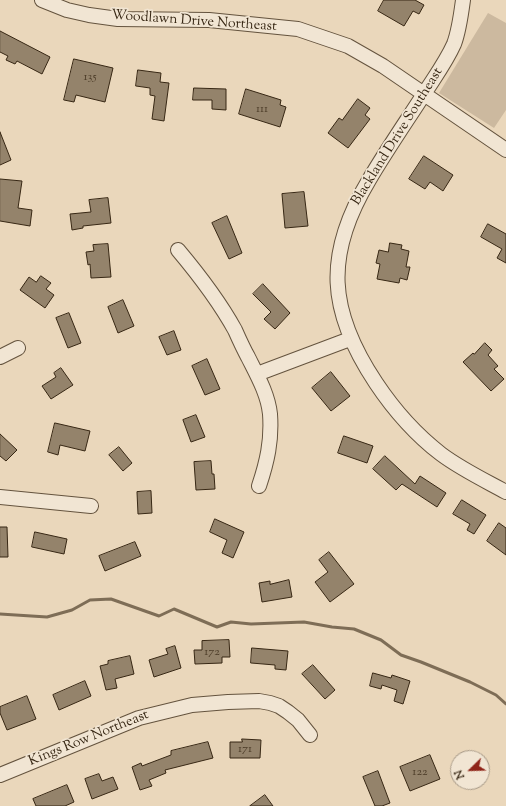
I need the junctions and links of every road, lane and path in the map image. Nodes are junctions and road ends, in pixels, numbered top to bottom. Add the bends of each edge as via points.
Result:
1 (42, 0) edge
2 (463, 0) edge
3 (424, 94) junction
4 (506, 150) edge
5 (178, 250) dead end
6 (350, 339) junction
7 (18, 348) dead end
8 (0, 357) edge
9 (257, 374) junction
10 (259, 486) dead end
11 (506, 492) edge
12 (0, 497) edge
13 (91, 506) dead end
14 (310, 735) dead end
15 (0, 775) edge

1 - 3 street, Woodlawn Drive Northeast via 88,15 209,20 298,29 348,46
2 - 3 street, Blackland Drive Southeast via 454,44
3 - 4 street, Woodlawn Drive Northeast
3 - 6 street, Blackland Drive Southeast via 369,180 346,226 337,278 343,318
5 - 9 street via 223,310
6 - 9 street
6 - 11 street, Blackland Drive Southeast via 381,390 412,428 457,465
7 - 8 street
9 - 10 street via 270,413 268,458
12 - 13 street
14 - 15 street, Kings Row Northeast via 298,720 279,706 270,703 259,701 198,704 139,718

